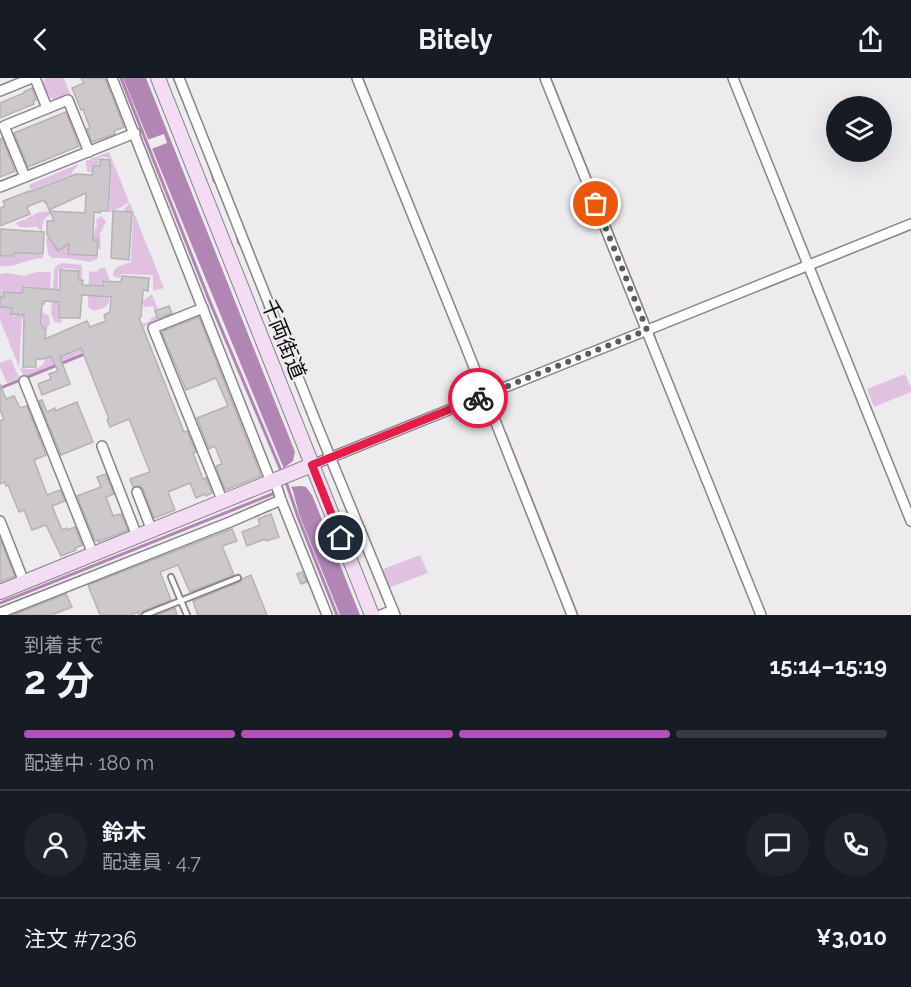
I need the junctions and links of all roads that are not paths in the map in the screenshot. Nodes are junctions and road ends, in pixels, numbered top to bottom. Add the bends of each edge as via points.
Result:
1 (33, 78) edge
2 (112, 78) edge
3 (158, 78) edge
4 (179, 78) edge
5 (357, 78) edge
6 (545, 78) edge
7 (733, 78) edge
8 (0, 91) edge
9 (47, 108) junction
10 (135, 134) junction
11 (89, 152) junction
12 (26, 177) junction
13 (211, 178) junction
14 (0, 188) edge
15 (911, 224) edge
16 (237, 243) junction
17 (808, 265) junction
18 (203, 308) junction
19 (264, 312) junction
20 (647, 330) junction
21 (24, 381) dead end
22 (488, 394) junction
23 (102, 446) dead end
24 (330, 458) junction
25 (308, 467) junction
26 (276, 481) junction
27 (137, 492) dead end
28 (281, 500) junction
29 (223, 502) junction
30 (353, 511) junction
31 (333, 518) junction
32 (0, 521) edge
33 (911, 521) edge
34 (152, 531) junction
35 (137, 536) junction
36 (93, 554) junction
37 (72, 574) junction
38 (171, 577) dead end
39 (238, 578) dead end
40 (24, 582) junction
41 (0, 592) edge
42 (181, 601) junction
43 (0, 613) edge
44 (394, 613) edge
45 (145, 615) edge
46 (187, 615) edge
47 (327, 615) edge
48 (372, 615) edge
49 (381, 615) edge
50 (572, 615) edge
51 (761, 615) edge

1 - 8 street
1 - 9 street
2 - 10 street
3 - 13 street, 千両街道
4 - 13 street
5 - 22 street
6 - 20 street
7 - 17 street
9 - 11 street via 68,100
9 - 12 street via 4,126
10 - 11 street
10 - 18 street
11 - 12 street
12 - 14 street
13 - 16 street, 千両街道
13 - 16 street
15 - 17 street
16 - 19 street, 千両街道
16 - 19 street
17 - 20 street
17 - 33 street
18 - 26 street
18 - 29 street via 153,328
19 - 24 street
19 - 25 street, 千両街道
20 - 22 street
20 - 51 street
21 - 36 street
22 - 24 street
22 - 50 street
23 - 35 street
24 - 25 street
24 - 30 street
25 - 26 street
25 - 31 street, 千両街道
26 - 28 street
26 - 29 street
27 - 34 street
28 - 37 street via 230,522
28 - 47 street
29 - 34 street
30 - 31 street
30 - 44 street
31 - 48 street, 千両街道
32 - 40 street
34 - 35 street
35 - 36 street
36 - 37 street
37 - 40 street
37 - 43 street
38 - 42 lane
39 - 42 lane
40 - 41 street
42 - 45 lane
42 - 46 lane
44 - 49 street

